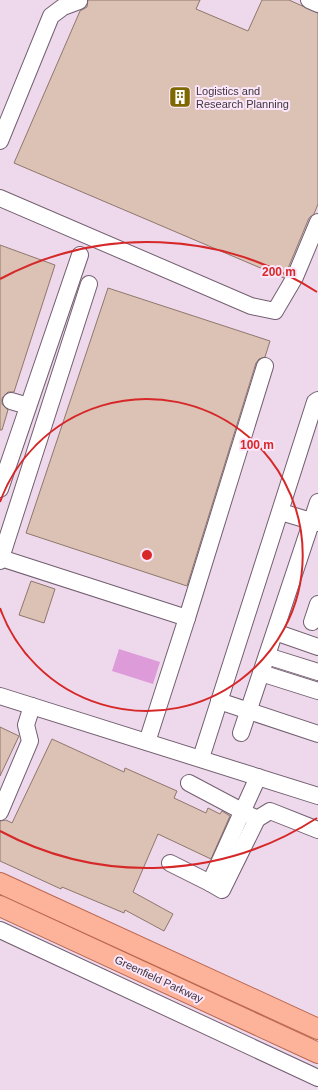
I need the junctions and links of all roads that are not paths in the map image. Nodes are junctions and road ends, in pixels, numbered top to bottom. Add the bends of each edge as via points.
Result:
1 (309, 0) edge
2 (79, 1) dead end
3 (318, 4) edge
4 (6, 112) edge
5 (0, 141) edge
6 (0, 198) edge
7 (318, 222) edge
8 (80, 255) dead end
9 (89, 284) dead end
10 (265, 366) dead end
11 (318, 400) edge
12 (11, 401) dead end
13 (28, 406) junction
14 (0, 489) edge
15 (318, 502) edge
16 (281, 512) junction
17 (315, 522) edge
18 (0, 560) edge
19 (318, 604) edge
20 (187, 618) junction
21 (312, 622) dead end
22 (275, 632) junction
23 (318, 647) edge
24 (267, 656) junction
25 (318, 672) edge
26 (261, 673) junction
27 (318, 691) edge
28 (0, 696) edge
29 (225, 702) junction
30 (32, 706) junction
31 (249, 711) junction
32 (241, 733) dead end
33 (318, 734) edge
34 (147, 742) junction
35 (207, 760) junction
36 (258, 777) junction
37 (189, 784) dead end
38 (318, 796) edge
39 (0, 812) edge
40 (251, 814) junction
41 (318, 830) edge
42 (170, 863) dead end
43 (0, 882) edge
44 (0, 906) edge
45 (0, 930) edge
46 (318, 1029) edge
47 (318, 1053) edge
48 (318, 1078) edge

1 - 3 street
2 - 4 street via 51,16
4 - 5 street
6 - 7 street via 251,306 275,311 295,277
8 - 13 street
9 - 18 street
10 - 20 street
11 - 16 street via 315,402
12 - 13 street
13 - 14 street
15 - 17 street
16 - 17 street
16 - 29 street
17 - 22 street
18 - 20 street
19 - 21 street
20 - 34 street
22 - 23 street
22 - 24 street
24 - 25 street
24 - 26 street
26 - 27 street
26 - 31 street
28 - 30 street
29 - 31 street
29 - 35 street
30 - 34 street
30 - 39 street via 26,725 30,741
31 - 32 street
31 - 33 street
34 - 35 street
35 - 36 street
36 - 38 street
36 - 40 street
37 - 40 street
40 - 41 street via 270,811
40 - 42 street via 210,883
43 - 46 main road, Greenfield Parkway
44 - 47 main road, Greenfield Parkway
45 - 48 street

